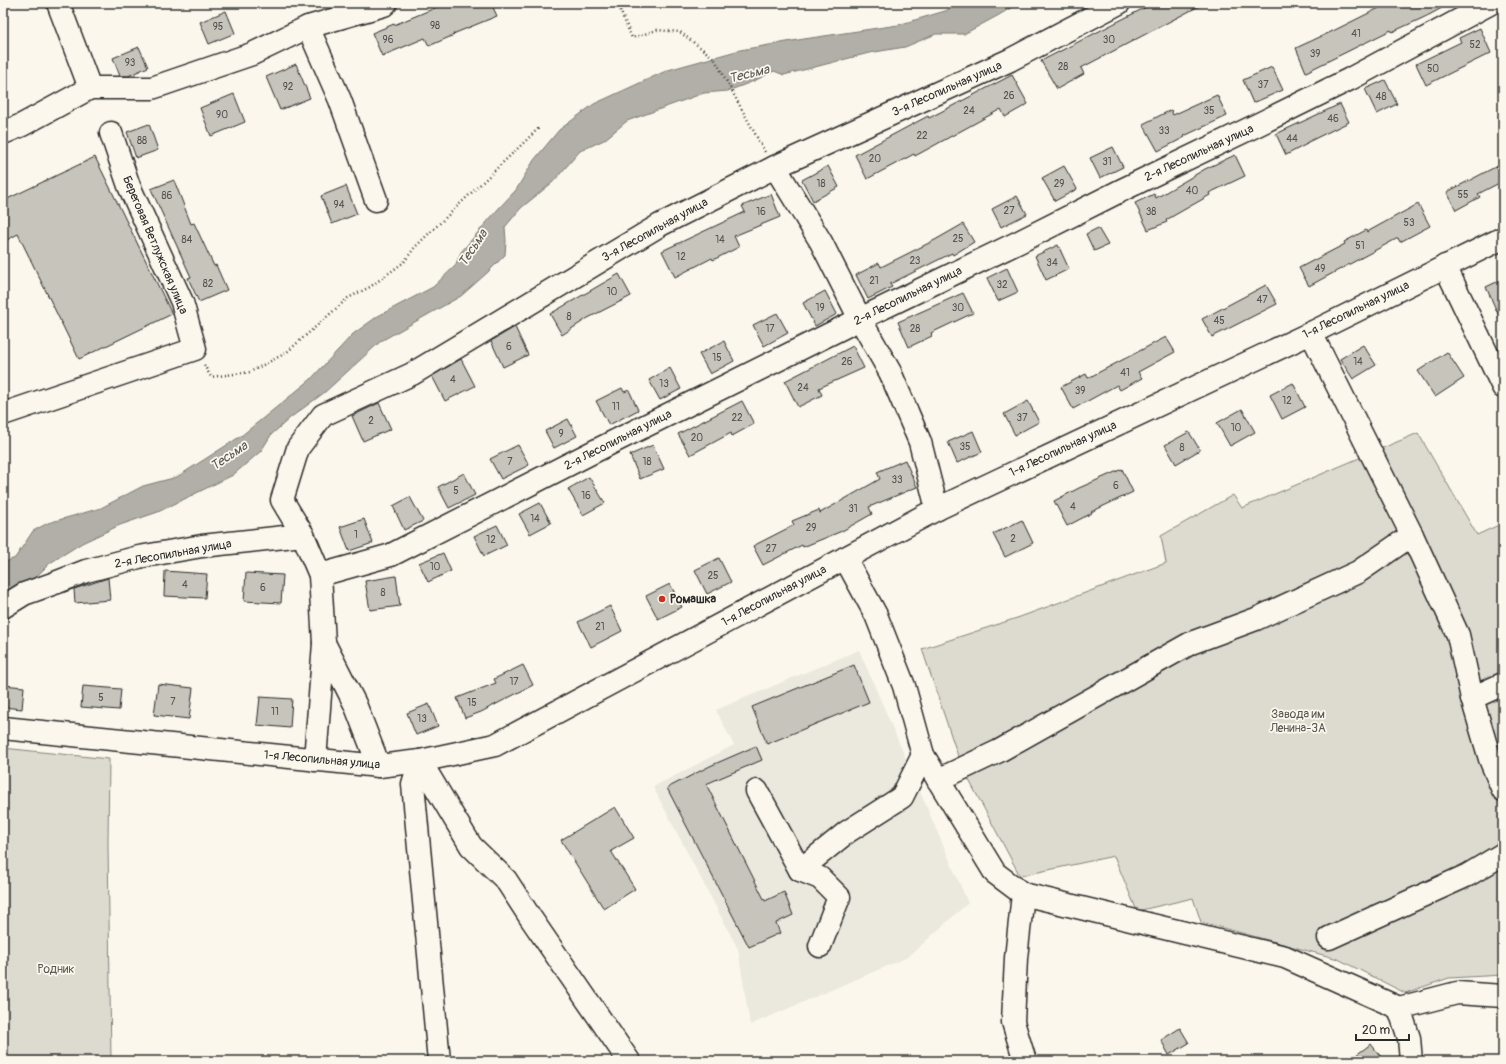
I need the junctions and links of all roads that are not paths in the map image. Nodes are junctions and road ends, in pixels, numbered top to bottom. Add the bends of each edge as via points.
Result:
1 (58, 3) edge
2 (1119, 3) edge
3 (1491, 3) edge
4 (387, 4) edge
5 (308, 27) junction
6 (90, 88) junction
7 (3, 132) edge
8 (111, 133) dead end
9 (775, 167) junction
10 (376, 200) dead end
11 (1503, 238) edge
12 (1445, 266) junction
13 (860, 319) junction
14 (1311, 332) junction
15 (1503, 386) edge
16 (3, 414) edge
17 (937, 509) junction
18 (303, 535) junction
19 (1412, 535) junction
20 (845, 558) junction
21 (320, 575) junction
22 (3, 607) edge
23 (324, 643) junction
24 (1503, 684) edge
25 (1472, 698) junction
26 (3, 728) edge
27 (923, 755) junction
28 (315, 760) junction
29 (420, 761) junction
30 (379, 766) junction
31 (938, 780) junction
32 (1503, 790) edge
33 (757, 791) dead end
34 (1503, 854) edge
35 (800, 870) junction
36 (1023, 894) junction
37 (1329, 938) dead end
38 (820, 946) dead end
39 (1503, 996) edge
40 (1399, 1008) junction
41 (439, 1061) edge
42 (629, 1061) edge
43 (1026, 1061) edge
44 (1411, 1061) edge

1 - 6 street
2 - 9 street, 3-я Лесопильная улица via 1010,60
3 - 13 street, 2-я Лесопильная улица via 1350,79
4 - 5 street
5 - 6 street via 252,54 152,88
5 - 10 street via 340,100
6 - 7 street via 22,125
8 - 16 street, Береговая Ветлужская улица via 129,186 182,302 195,349
9 - 13 street via 821,242
9 - 18 street, 3-я Лесопильная улица via 660,225 412,374 323,415 298,448 282,500
11 - 12 street, 1-я Лесопильная улица
12 - 14 street, 1-я Лесопильная улица
12 - 15 street
13 - 17 street via 890,372 920,442
13 - 21 street, 2-я Лесопильная улица via 391,555
14 - 17 street, 1-я Лесопильная улица
14 - 19 street
17 - 20 street, 1-я Лесопильная улица
18 - 21 street, 3-я Лесопильная улица
18 - 22 street, 2-я Лесопильная улица via 202,546 139,557 86,571 24,594
19 - 25 street via 1458,635
19 - 31 street via 1358,572 1191,644 999,751
20 - 27 street via 876,615 904,686
20 - 29 street, 1-я Лесопильная улица via 495,744
21 - 23 street, 3-я Лесопильная улица
23 - 28 street, 3-я Лесопильная улица
23 - 30 street via 355,704
24 - 25 street
25 - 32 street via 1490,759
26 - 28 street, 1-я Лесопильная улица
27 - 31 street
27 - 35 street via 902,797 847,832
28 - 30 street, 1-я Лесопильная улица
29 - 30 street, 1-я Лесопильная улица
29 - 41 street via 413,784
29 - 42 street via 471,846 506,880
31 - 36 street via 995,873
33 - 35 street
34 - 37 street via 1468,875
35 - 38 street via 820,878 839,897
36 - 40 street via 1285,957
36 - 43 street via 1013,1022
39 - 40 street via 1457,993
40 - 44 street via 1408,1038

